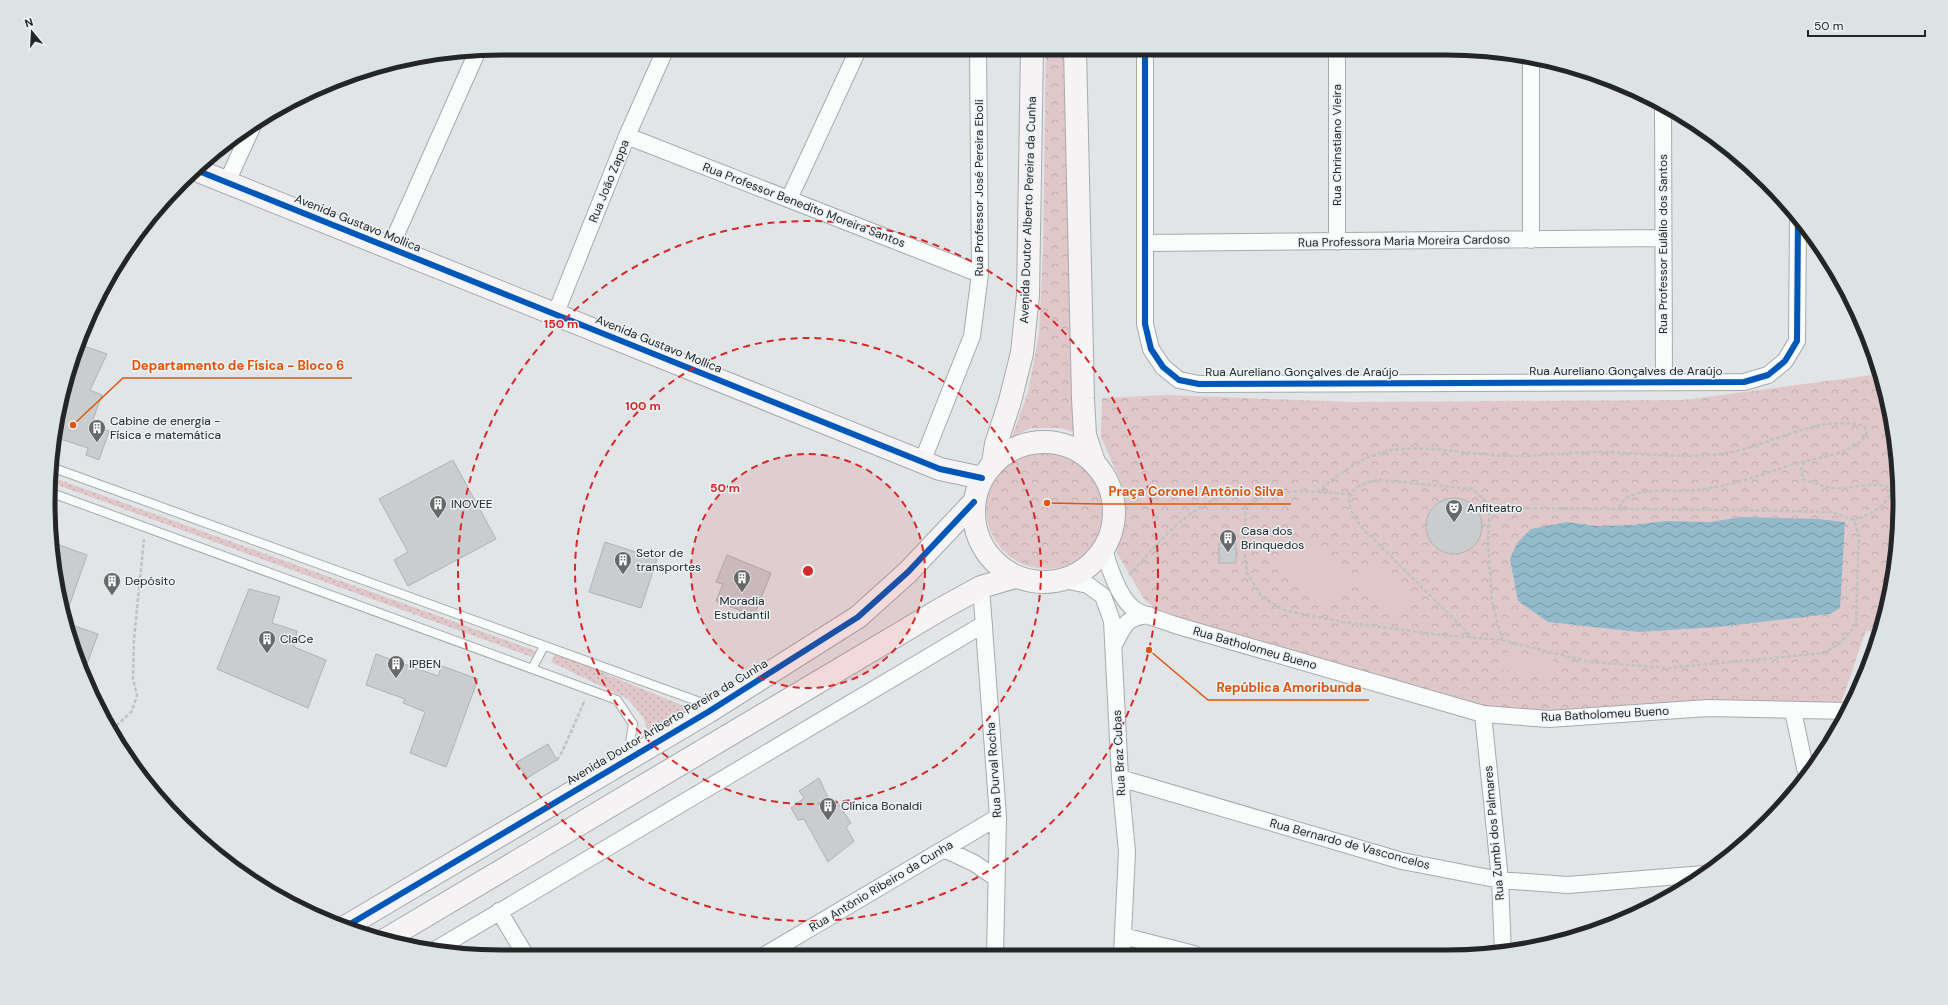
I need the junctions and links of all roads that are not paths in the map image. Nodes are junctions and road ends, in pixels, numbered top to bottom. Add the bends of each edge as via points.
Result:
1 (663, 55) edge
2 (856, 55) edge
3 (978, 55) edge
4 (1032, 55) edge
5 (1075, 55) edge
6 (1145, 55) edge
7 (1337, 55) edge
8 (475, 56) edge
9 (1531, 64) edge
10 (1663, 112) edge
11 (249, 133) edge
12 (627, 136) junction
13 (201, 172) edge
14 (227, 182) junction
15 (789, 199) junction
16 (1798, 226) edge
17 (1663, 238) junction
18 (1531, 240) junction
19 (1337, 242) junction
20 (1145, 243) junction
21 (390, 248) junction
22 (980, 274) junction
23 (555, 315) junction
24 (1664, 382) junction
25 (1094, 462) junction
26 (931, 465) junction
27 (56, 469) edge
28 (987, 470) junction
29 (55, 494) edge
30 (974, 501) junction
31 (1104, 549) junction
32 (1015, 577) junction
33 (1064, 580) junction
34 (981, 587) junction
35 (1149, 615) junction
36 (984, 624) junction
37 (544, 646) junction
38 (1113, 646) junction
39 (532, 669) junction
40 (731, 698) junction
41 (1793, 711) junction
42 (1841, 711) edge
43 (1483, 714) junction
44 (627, 760) junction
45 (1805, 769) edge
46 (1120, 778) junction
47 (998, 817) junction
48 (944, 848) junction
49 (1694, 875) edge
50 (996, 878) junction
51 (1500, 880) junction
52 (499, 911) junction
53 (351, 923) edge
54 (392, 936) edge
55 (1123, 936) junction
56 (442, 946) edge
57 (1503, 946) edge
58 (522, 950) edge
59 (773, 950) edge
60 (995, 950) edge
61 (1122, 950) edge
62 (1178, 950) edge

1 - 12 street, Rua João Zappa
2 - 15 street
3 - 22 street, Rua Professor José Pereira Eboli
4 - 28 main road, Avenida Doutor Alberto Pereira da Cunha via 1028,295 1022,353 1010,401
5 - 25 main road via 1083,398 1085,435
6 - 20 street, Rua Aureliano Gonçalves de Araújo
7 - 19 street, Rua Chrinstiano Vieira
8 - 21 street
9 - 18 street
10 - 17 street, Rua Professor Eulálio dos Santos
11 - 14 street
12 - 15 street, Rua Professor Benedito Moreira Santos
12 - 23 street, Rua João Zappa
13 - 14 main road, Avenida Gustavo Mollica
14 - 21 main road, Avenida Gustavo Mollica
15 - 22 street, Rua Professor Benedito Moreira Santos
16 - 24 street, Rua Aureliano Gonçalves de Araújo via 1797,341 1785,361 1768,375 1744,382
17 - 18 street, Rua Professora Maria Moreira Cardoso
17 - 24 street, Rua Professor Eulálio dos Santos
18 - 19 street, Rua Professora Maria Moreira Cardoso
19 - 20 street, Rua Professora Maria Moreira Cardoso
20 - 24 street, Rua Aureliano Gonçalves de Araújo via 1145,324 1151,349 1163,367 1179,380 1199,384
21 - 23 main road, Avenida Gustavo Mollica
22 - 26 street, Rua Professor José Pereira Eboli via 972,336
23 - 26 main road, Avenida Gustavo Mollica
25 - 28 main road via 1073,448 1048,442 1022,445
25 - 31 main road via 1107,480 1114,501 1114,525
26 - 28 main road, Avenida Gustavo Mollica
26 - 30 main road, Avenida Gustavo Mollica
27 - 37 lane
28 - 30 main road
29 - 39 lane
30 - 32 main road via 976,532 985,552 996,565
30 - 40 main road, Avenida Doutor Ariberto Pereira da Cunha via 908,572 858,618
31 - 33 main road via 1086,569
31 - 35 street, Rua Batholomeu Bueno via 1111,574 1118,587 1135,610
32 - 33 main road via 1039,583
32 - 34 main road
33 - 38 street, Rua Braz Cubas via 1088,585 1103,596 1112,621
34 - 36 street, Rua Durval Rocha
34 - 54 main road
35 - 38 street via 1134,616 1129,620
35 - 43 street, Rua Batholomeu Bueno via 1175,625
36 - 47 street, Rua Durval Rocha
36 - 52 street
37 - 39 lane
37 - 40 lane via 700,702
38 - 46 street, Rua Braz Cubas
39 - 44 lane via 617,700 633,724
40 - 44 main road, Avenida Doutor Ariberto Pereira da Cunha
41 - 42 street, Rua Batholomeu Bueno
41 - 43 street, Rua Batholomeu Bueno via 1708,708 1549,719
41 - 45 street
43 - 51 street, Rua Zumbi dos Palmares
44 - 53 main road, Avenida Doutor Ariberto Pereira da Cunha
46 - 51 street, Rua Bernardo de Vasconcelos via 1402,861
46 - 55 street, Rua Braz Cubas via 1126,852
47 - 48 street, Rua Antônio Ribeiro da Cunha
47 - 50 street, Rua Durval Rocha
48 - 50 street
48 - 59 street, Rua Antônio Ribeiro da Cunha
49 - 51 street, Rua Bernardo de Vasconcelos via 1568,884
50 - 60 street, Rua Durval Rocha
51 - 57 street, Rua Zumbi dos Palmares
52 - 56 street
52 - 58 street
55 - 61 street, Rua Braz Cubas
55 - 62 street

